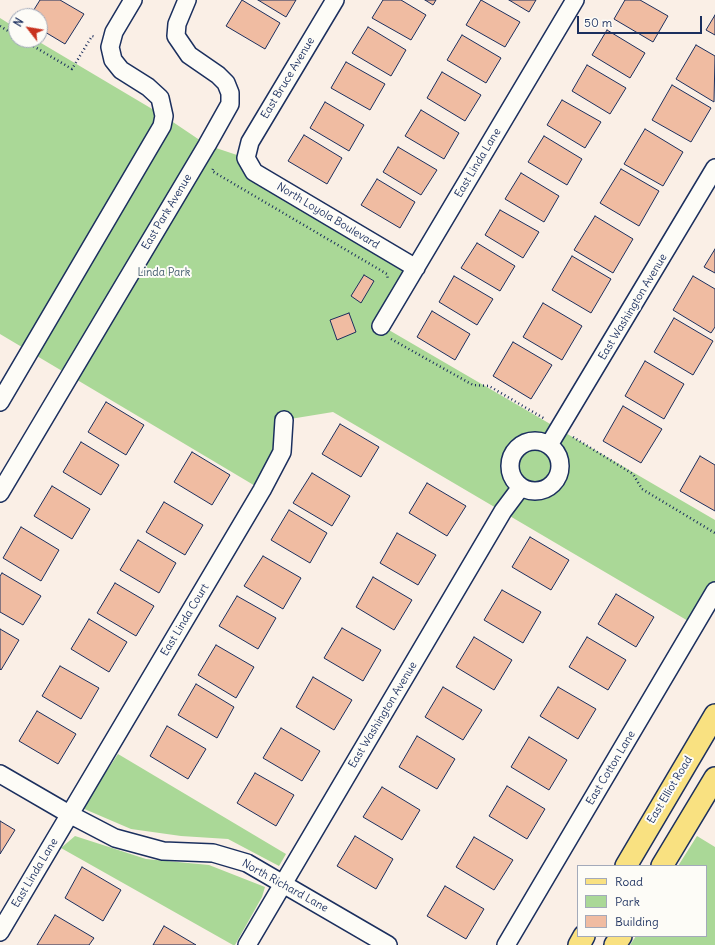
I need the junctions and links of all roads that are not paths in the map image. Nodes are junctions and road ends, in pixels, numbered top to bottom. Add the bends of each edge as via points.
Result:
1 (133, 0) edge
2 (187, 0) edge
3 (335, 0) edge
4 (575, 0) edge
5 (246, 158) joint
6 (715, 168) edge
7 (416, 268) junction
8 (386, 332) road end
9 (0, 402) edge
10 (284, 420) dead end
11 (549, 446) junction
12 (521, 487) junction
13 (0, 492) edge
14 (715, 591) edge
15 (715, 715) edge
16 (0, 774) edge
17 (715, 778) edge
18 (70, 814) junction
19 (627, 865) edge
20 (663, 865) edge
21 (284, 883) junction
22 (0, 932) edge
23 (247, 945) edge
24 (388, 945) edge
25 (506, 945) edge

1 - 9 street via 114,32 111,43 113,60 121,70 160,98 164,116 162,126
2 - 13 street, East Park Avenue via 176,36 189,55 218,74 226,83 230,93 230,104
3 - 5 street, East Bruce Avenue via 250,142
4 - 7 street, East Linda Lane
5 - 7 street, North Loyola Boulevard via 254,172
6 - 11 street, East Washington Avenue
7 - 8 street, East Linda Lane
10 - 18 street, East Linda Court via 282,452 262,490
11 - 12 street via 555,452 560,465 555,481 541,490 533,491
11 - 12 street via 536,441 527,442 513,455 510,471
12 - 21 street, East Washington Avenue via 503,511
14 - 25 street, East Cotton Lane
15 - 19 main road, East Elliot Road
16 - 18 street, North Richard Lane
17 - 20 main road
18 - 21 street, North Richard Lane via 115,838 163,851 213,853 247,863
18 - 22 street, East Linda Lane
21 - 23 street, East Washington Avenue
21 - 24 street, North Richard Lane

